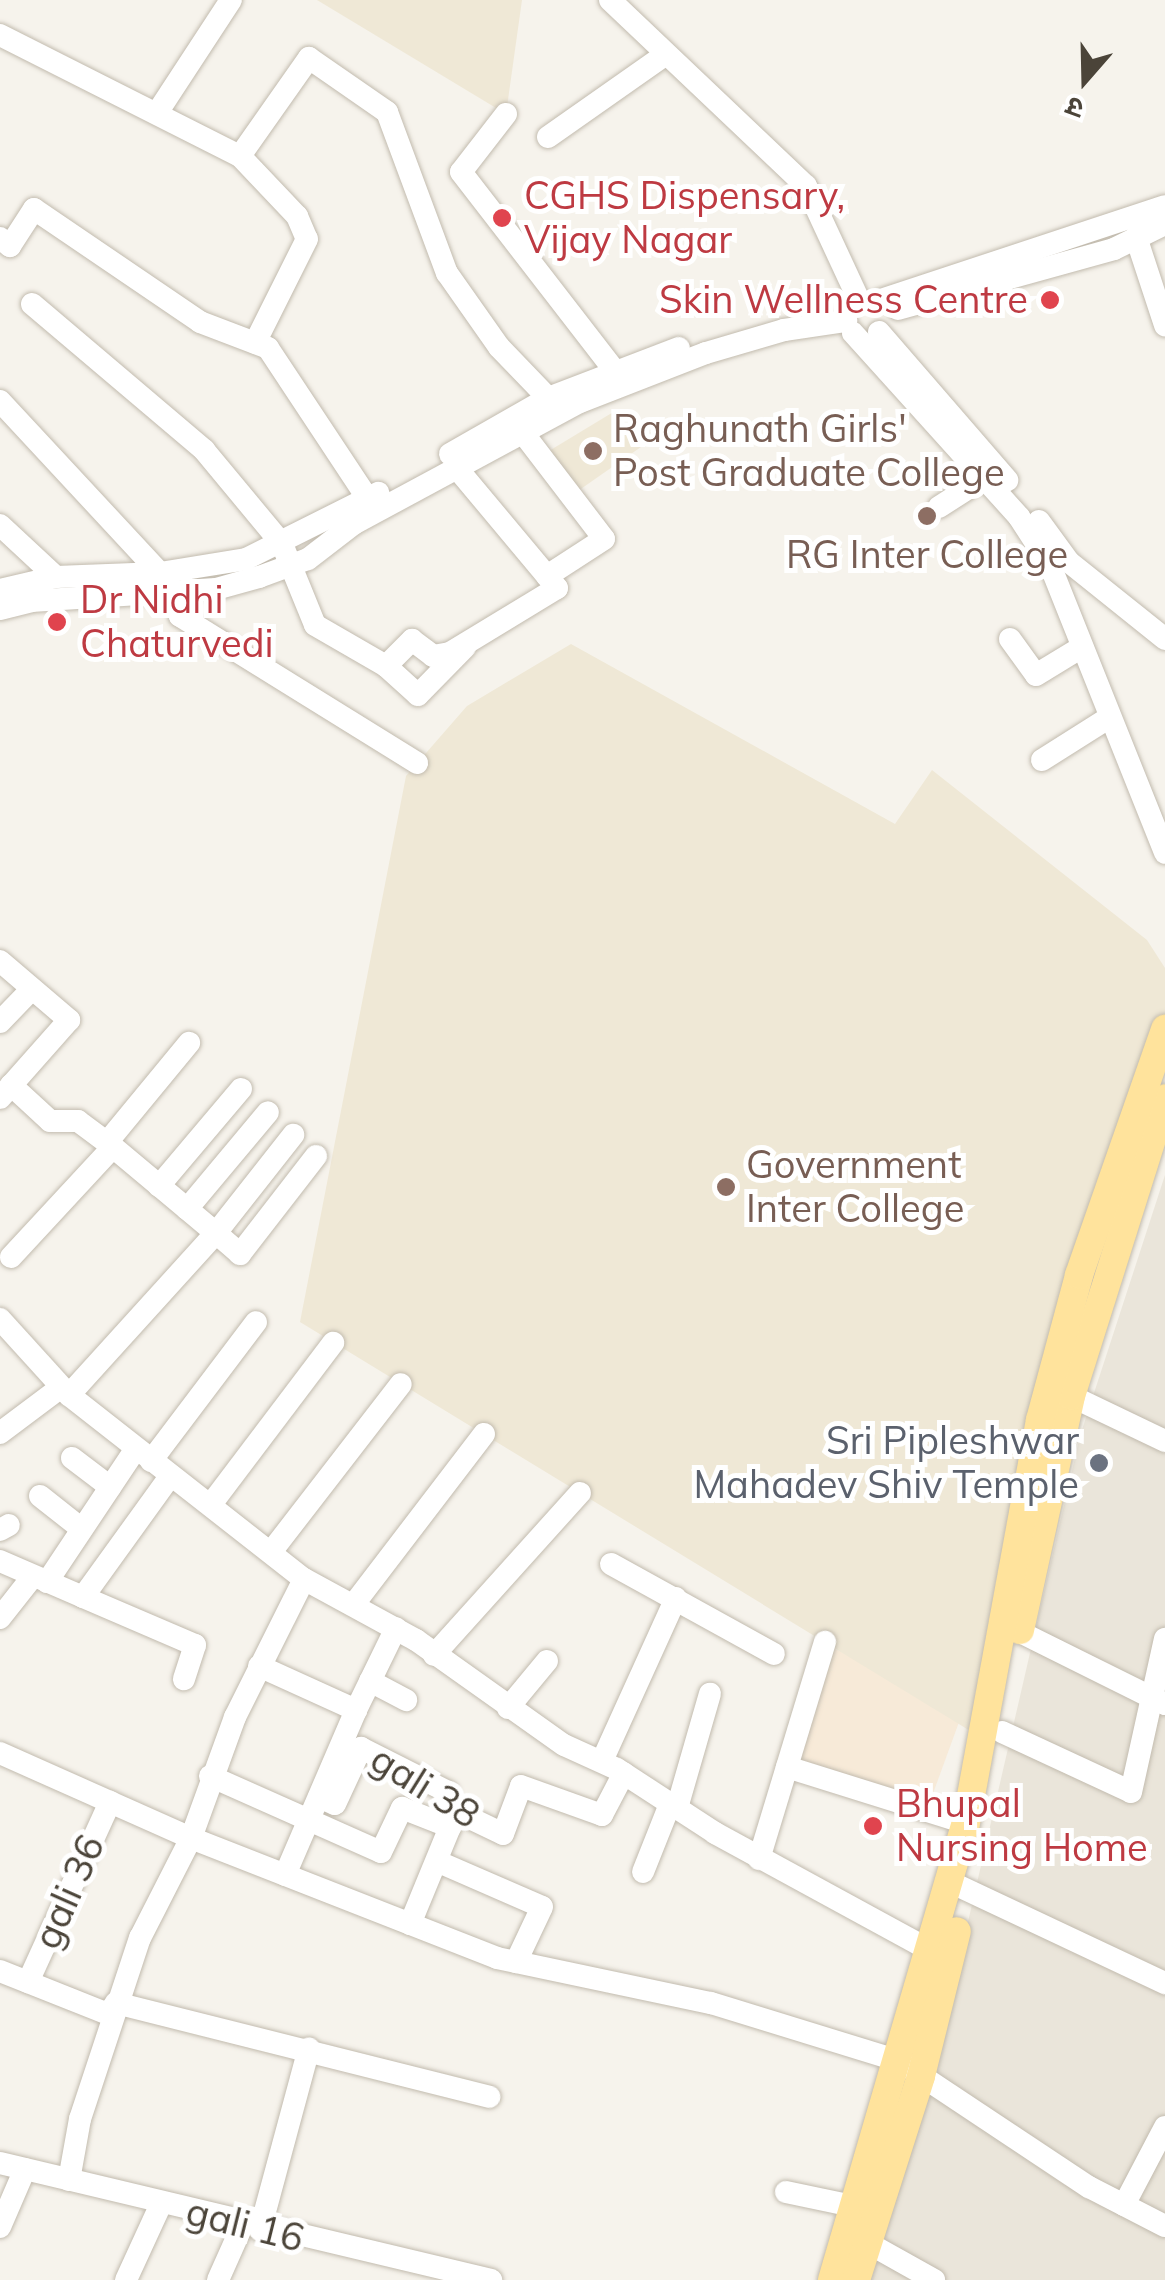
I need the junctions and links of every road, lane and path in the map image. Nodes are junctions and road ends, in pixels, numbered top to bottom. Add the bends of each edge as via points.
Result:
1 (231, 0) edge
2 (610, 0) edge
3 (0, 35) edge
4 (666, 54) junction
5 (157, 112) junction
6 (506, 114) dead end
7 (548, 137) dead end
8 (240, 156) junction
9 (1165, 206) edge
10 (1165, 224) edge
11 (1136, 236) junction
12 (0, 238) edge
13 (32, 304) dead end
14 (864, 314) junction
15 (1165, 325) edge
16 (255, 342) junction
17 (614, 370) junction
18 (548, 398) junction
19 (0, 401) edge
20 (520, 429) junction
21 (456, 467) junction
22 (986, 477) junction
23 (368, 499) junction
24 (939, 508) dead end
25 (0, 525) edge
26 (286, 555) junction
27 (160, 573) junction
28 (547, 576) junction
29 (56, 577) junction
30 (0, 590) edge
31 (177, 593) junction
32 (0, 609) edge
33 (1010, 639) dead end
34 (1165, 639) edge
35 (472, 640) junction
36 (1082, 647) junction
37 (386, 666) junction
38 (1110, 716) junction
39 (1042, 760) dead end
40 (417, 764) dead end
41 (1165, 853) edge
42 (0, 961) edge
43 (32, 989) junction
44 (0, 1022) edge
45 (1165, 1029) edge
46 (190, 1043) dead end
47 (242, 1089) dead end
48 (6, 1092) edge
49 (1165, 1098) edge
50 (268, 1112) dead end
51 (293, 1135) dead end
52 (113, 1147) junction
53 (316, 1156) dead end
54 (159, 1186) junction
55 (187, 1209) junction
56 (216, 1233) junction
57 (11, 1258) dead end
58 (0, 1319) edge
59 (256, 1322) dead end
60 (333, 1342) dead end
61 (401, 1384) dead end
62 (64, 1391) junction
63 (1071, 1396) junction
64 (0, 1434) edge
65 (484, 1434) dead end
66 (1165, 1442) edge
67 (143, 1455) junction
68 (72, 1458) dead end
69 (171, 1475) junction
70 (110, 1488) junction
71 (580, 1493) dead end
72 (40, 1496) dead end
73 (212, 1504) junction
74 (82, 1528) junction
75 (272, 1552) junction
76 (0, 1562) edge
77 (611, 1564) dead end
78 (40, 1579) junction
79 (304, 1579) junction
80 (83, 1597) junction
81 (676, 1598) junction
82 (354, 1604) junction
83 (0, 1618) edge
84 (396, 1628) junction
85 (1020, 1632) junction
86 (1165, 1639) edge
87 (825, 1642) dead end
88 (434, 1654) junction
89 (774, 1654) dead end
90 (548, 1660) dead end
91 (258, 1666) junction
92 (184, 1679) dead end
93 (370, 1681) junction
94 (710, 1694) dead end
95 (406, 1700) dead end
96 (1160, 1702) edge
97 (508, 1708) junction
98 (356, 1710) junction
99 (1002, 1732) junction
100 (0, 1753) edge
101 (602, 1761) junction
102 (787, 1767) junction
103 (624, 1773) junction
104 (210, 1776) junction
105 (318, 1797) junction
106 (110, 1802) junction
107 (674, 1806) junction
108 (309, 1820) junction
109 (966, 1823) junction
110 (190, 1838) junction
111 (759, 1859) junction
112 (442, 1863) dead end
113 (643, 1872) dead end
114 (285, 1875) junction
115 (959, 1886) junction
116 (410, 1924) junction
117 (933, 1952) junction
118 (516, 1962) junction
119 (0, 1972) edge
120 (28, 1982) junction
121 (1165, 1984) edge
122 (116, 2002) junction
123 (309, 2048) junction
124 (910, 2068) junction
125 (488, 2096) dead end
126 (1165, 2126) edge
127 (0, 2164) edge
128 (25, 2170) junction
129 (69, 2180) junction
130 (786, 2192) dead end
131 (161, 2204) junction
132 (1124, 2205) junction
133 (856, 2207) junction
134 (1165, 2226) edge
135 (0, 2227) edge
136 (251, 2228) junction
137 (868, 2243) junction
138 (126, 2280) edge
139 (218, 2280) edge
140 (491, 2280) edge
141 (832, 2280) edge
142 (856, 2280) edge
143 (934, 2280) edge

1 - 5 street
2 - 4 street
3 - 5 street
4 - 7 street
4 - 14 street via 806,186
5 - 8 street
6 - 17 street via 462,172
8 - 16 street via 297,216 306,238
8 - 18 street via 309,58 387,112 447,272 499,347
9 - 14 street
10 - 11 street
11 - 14 street via 1096,255
11 - 15 street
12 - 16 street via 10,246 34,209 200,322
13 - 26 street via 204,450
14 - 17 street via 708,338
14 - 20 street via 706,353
14 - 22 street
14 - 34 street via 966,427 1068,562
16 - 23 street via 268,348
17 - 18 street
18 - 23 street
19 - 27 street
20 - 21 street
20 - 28 street via 604,539
21 - 26 street
21 - 28 street
22 - 24 street
22 - 36 street via 1050,565
23 - 26 street
25 - 29 street
26 - 27 street
26 - 31 street via 216,589
26 - 37 street via 315,625
27 - 29 street
28 - 35 street via 557,588 550,595
29 - 30 street
31 - 32 street via 31,601
31 - 40 street via 180,616
33 - 36 street via 1036,675
35 - 37 street via 433,656 412,640
35 - 37 street via 418,696
36 - 38 street
38 - 39 street
38 - 41 street
42 - 43 street
43 - 44 street
43 - 48 street via 69,1020
45 - 109 main road via 1080,1275 1032,1451
46 - 52 street via 109,1140
47 - 54 street
48 - 52 street via 50,1122 78,1121
49 - 63 main road
50 - 55 street
51 - 56 street
52 - 54 street
52 - 57 street
53 - 56 street via 240,1254
54 - 55 street
55 - 56 street
56 - 62 street
58 - 62 street
59 - 67 street
60 - 73 street
61 - 75 street
62 - 64 street
62 - 67 street
63 - 66 street
63 - 85 main road
65 - 82 street
67 - 69 street
67 - 70 street
68 - 70 street
69 - 73 street
69 - 80 street
70 - 74 street
71 - 88 street
72 - 74 street
73 - 75 street
74 - 78 street
75 - 79 street
76 - 78 street
77 - 81 street
78 - 80 street
78 - 83 street
79 - 82 street
79 - 91 street
80 - 92 street via 195,1645
81 - 89 street
81 - 101 street
82 - 84 street
84 - 88 street
84 - 93 street
85 - 96 street
85 - 99 main road
86 - 96 street
87 - 102 street
88 - 97 street
90 - 97 street
91 - 98 street
91 - 104 street
93 - 95 street
93 - 98 street
94 - 107 street
96 - 99 street via 1131,1792
97 - 101 street
98 - 105 street
99 - 115 main road
100 - 106 street
101 - 103 street
102 - 109 street
102 - 111 street
103 - 105 street, gali 38 via 602,1815 520,1786 503,1834 447,1807 448,1792 360,1748 334,1804
103 - 107 street
104 - 108 street
104 - 110 street
105 - 108 street
106 - 110 street
106 - 120 street, gali 36
107 - 111 street
107 - 113 street
108 - 114 street
108 - 116 street via 381,1852 402,1808 450,1828
109 - 115 main road
110 - 114 street
110 - 122 street
111 - 117 street
112 - 118 street via 542,1907
114 - 116 street
115 - 117 main road
115 - 121 street
115 - 124 main road
116 - 118 street
117 - 124 main road
118 - 124 street via 711,2003
119 - 120 street
120 - 122 street via 108,2014
122 - 123 street
122 - 129 street
123 - 125 street
123 - 136 street
124 - 132 street
124 - 133 main road
124 - 137 main road
126 - 132 street
127 - 128 street, gali 16
128 - 129 street, gali 16
128 - 135 street
129 - 131 street, gali 16
130 - 133 street
131 - 136 street, gali 16
131 - 138 street
132 - 134 street
133 - 141 main road
136 - 139 street
136 - 140 street, gali 16
137 - 142 main road
137 - 143 street

